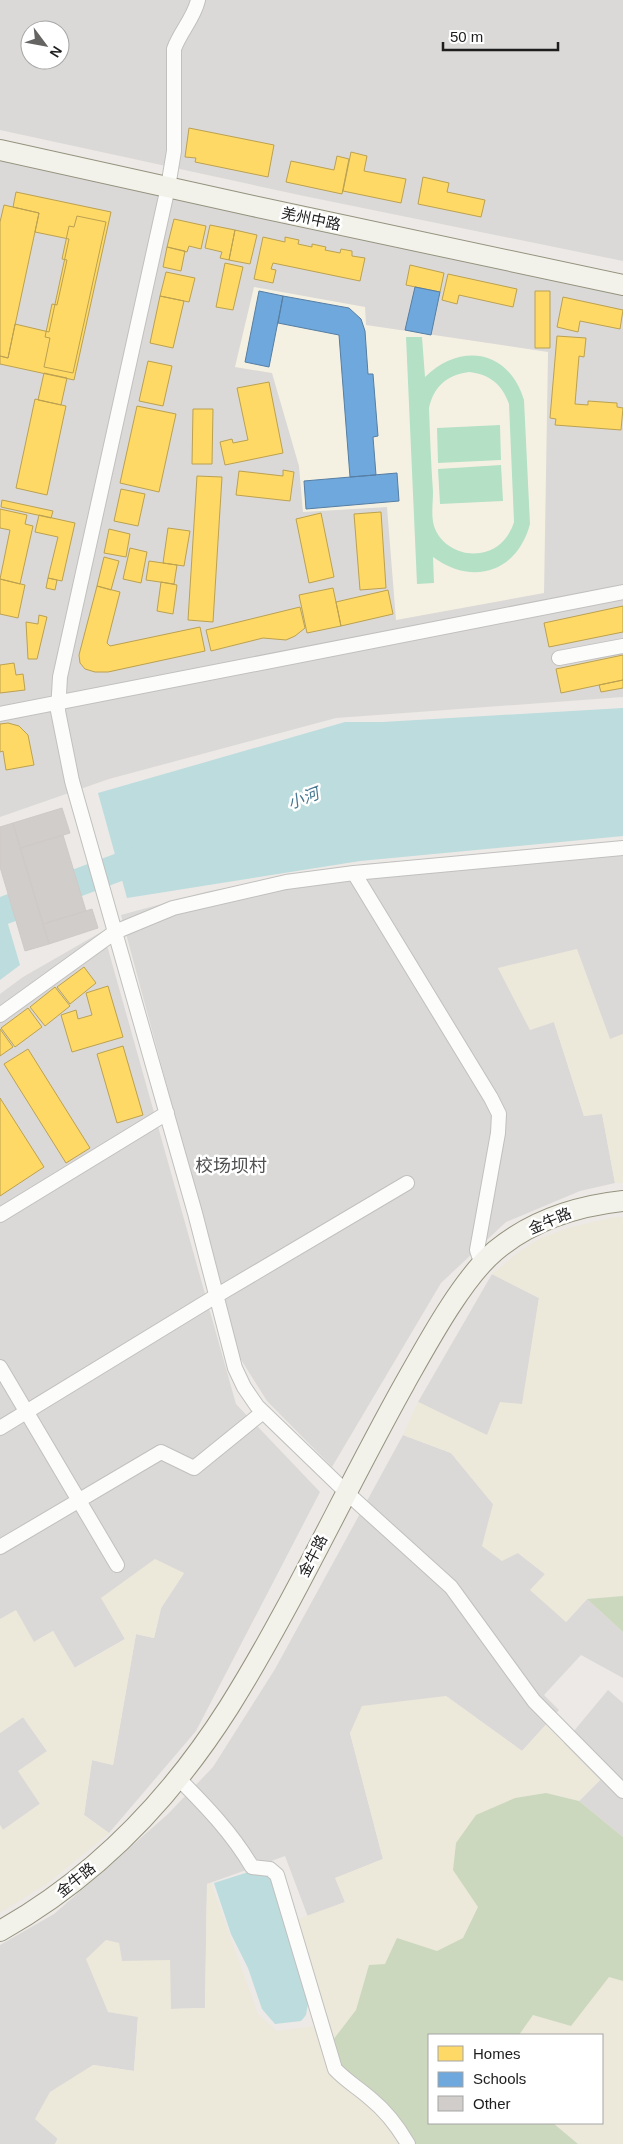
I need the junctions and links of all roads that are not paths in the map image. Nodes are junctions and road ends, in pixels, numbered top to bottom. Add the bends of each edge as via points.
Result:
1 (198, 0) edge
2 (0, 138) edge
3 (0, 150) edge
4 (169, 182) junction
5 (623, 273) edge
6 (623, 285) edge
7 (623, 592) edge
8 (623, 646) edge
9 (558, 658) dead end
10 (59, 703) junction
11 (0, 714) edge
12 (623, 848) edge
13 (354, 873) junction
14 (114, 927) junction
15 (0, 1015) edge
16 (167, 1113) junction
17 (407, 1183) dead end
18 (623, 1201) edge
19 (0, 1215) edge
20 (482, 1265) junction
21 (216, 1296) junction
22 (0, 1367) edge
23 (26, 1412) junction
24 (263, 1412) junction
25 (0, 1428) edge
26 (346, 1492) junction
27 (79, 1500) junction
28 (0, 1547) edge
29 (117, 1566) dead end
30 (178, 1778) junction
31 (623, 1791) edge
32 (0, 1931) edge
33 (408, 2144) edge

1 - 4 street via 174,49 174,151
2 - 4 main road, 羌州中路
3 - 4 main road, 羌州中路
4 - 5 main road, 羌州中路
4 - 6 main road, 羌州中路
4 - 10 street via 67,642
7 - 10 street
8 - 9 street
10 - 11 street
10 - 14 street via 72,780
12 - 13 street
13 - 14 street via 286,882 173,908
13 - 20 street via 499,1114 477,1250
14 - 15 street
14 - 16 street
16 - 19 street
16 - 21 street
17 - 21 street
18 - 20 main road, 金牛路 via 579,1208 540,1223 507,1242
20 - 26 main road, 金牛路 via 451,1306 415,1366
21 - 23 street
21 - 24 street via 235,1368 244,1387
22 - 23 street
23 - 25 street
23 - 27 street
24 - 26 street
24 - 27 street via 194,1468 161,1452
26 - 30 main road, 金牛路 via 229,1708
26 - 31 street via 451,1588 534,1701
27 - 28 street
27 - 29 street
30 - 32 main road, 金牛路 via 142,1822 98,1862 50,1901
30 - 33 street via 237,1842 252,1867 270,1869 277,1875 335,2069 395,2122

